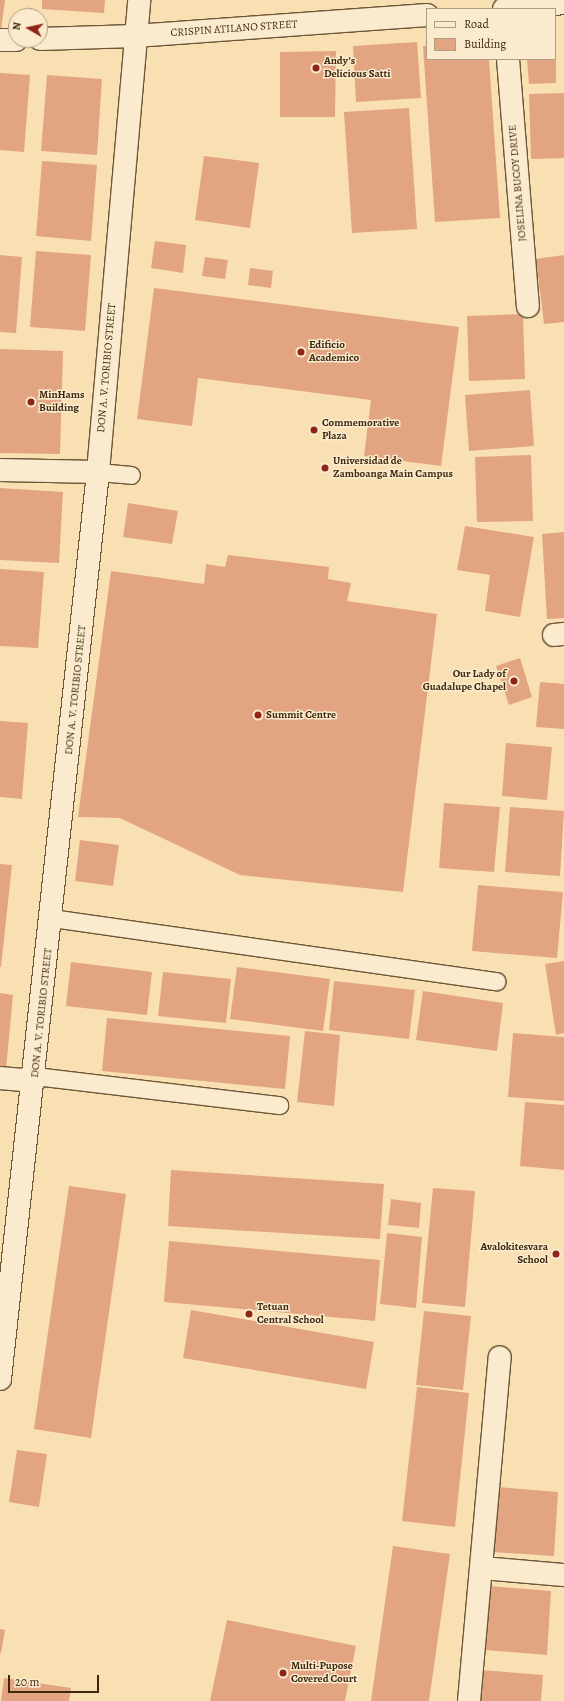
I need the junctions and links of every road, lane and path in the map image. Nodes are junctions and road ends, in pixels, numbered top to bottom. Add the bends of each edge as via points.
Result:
1 (139, 0) edge
2 (564, 3) edge
3 (514, 8) edge
4 (426, 15) edge
5 (135, 36) junction
6 (48, 39) edge
7 (508, 60) edge
8 (528, 306) dead end
9 (0, 470) edge
10 (98, 472) junction
11 (131, 475) dead end
12 (52, 918) junction
13 (498, 981) dead end
14 (0, 1078) edge
15 (34, 1079) junction
16 (279, 1105) dead end
17 (500, 1357) dead end
18 (0, 1380) edge
19 (482, 1568) junction
20 (564, 1575) edge
21 (469, 1701) edge

1 - 5 street, DON A. V. TORIBIO STREET
2 - 3 street
4 - 5 street, CRISPIN ATILANO STREET
5 - 6 street, CRISPIN ATILANO STREET
5 - 10 street, DON A. V. TORIBIO STREET
7 - 8 street, JOSELINA BUCOY DRIVE
9 - 10 street
10 - 11 lane
10 - 12 street, DON A. V. TORIBIO STREET
12 - 13 lane
12 - 15 street, DON A. V. TORIBIO STREET
14 - 15 street
15 - 16 lane
15 - 18 street, DON A. V. TORIBIO STREET
17 - 19 street
19 - 20 street
19 - 21 street

